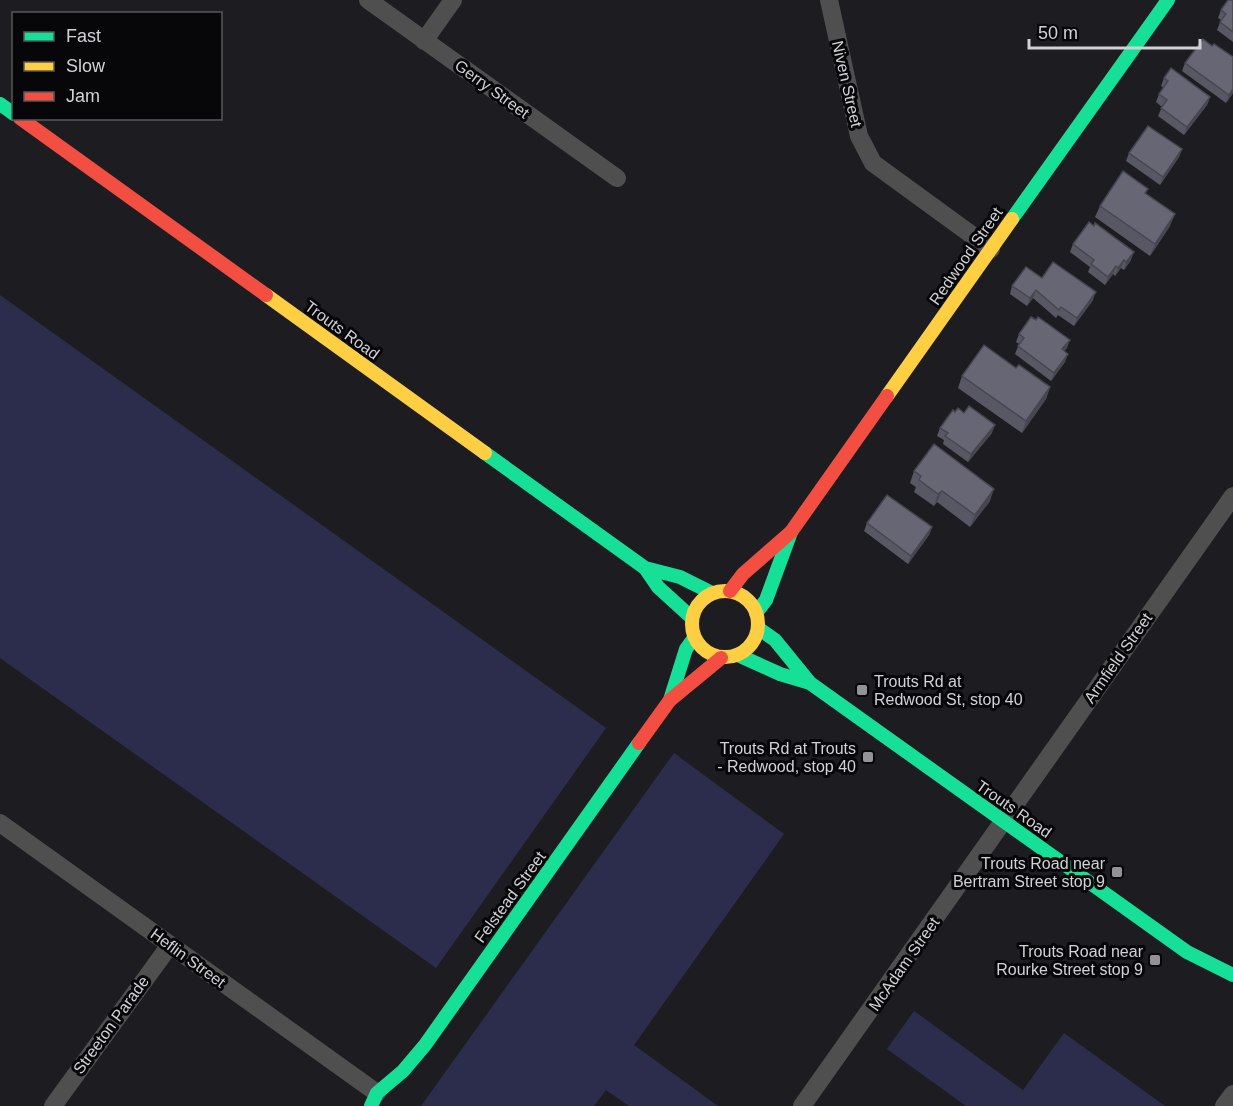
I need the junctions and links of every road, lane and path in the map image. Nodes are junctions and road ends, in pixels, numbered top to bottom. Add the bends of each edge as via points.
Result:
1 (368, 0) edge
2 (453, 0) edge
3 (829, 0) edge
4 (1168, 0) edge
5 (424, 41) junction
6 (23, 120) edge
7 (617, 178) dead end
8 (991, 249) junction
9 (1233, 496) edge
10 (791, 532) junction
11 (645, 568) junction
12 (730, 591) junction
13 (712, 593) junction
14 (756, 613) junction
15 (692, 618) junction
16 (758, 628) junction
17 (694, 638) junction
18 (738, 655) junction
19 (721, 658) junction
20 (810, 683) junction
21 (670, 700) junction
22 (1004, 821) junction
23 (0, 823) edge
24 (170, 945) junction
25 (1233, 975) edge
26 (1233, 1094) edge
27 (374, 1100) edge
28 (53, 1106) edge
29 (802, 1106) edge
30 (1224, 1106) edge

1 - 5 street, Gerry Street
2 - 5 street
3 - 8 street, Niven Street via 859,136 873,163
4 - 8 street, Redwood Street
5 - 7 street, Gerry Street
6 - 11 street, Trouts Road
8 - 10 street, Redwood Street
9 - 22 street, Armfield Street
10 - 12 street, Redwood Street via 742,574
10 - 14 street, Redwood Street via 766,600
11 - 13 street, Trouts Road via 668,572
11 - 15 street, Trouts Road via 658,587
12 - 13 street
12 - 14 street via 746,598
13 - 15 street via 696,608
14 - 16 street
15 - 17 street
16 - 18 street via 748,648
16 - 20 street, Trouts Road via 775,640
17 - 19 street via 710,654
17 - 21 street, Felstead Street via 686,649
18 - 19 street
18 - 20 street, Trouts Road
19 - 21 street, Felstead Street
20 - 22 street, Trouts Road
21 - 27 street, Felstead Street via 425,1045
22 - 25 street, Trouts Road via 1187,952
22 - 29 street, McAdam Street
23 - 24 street, Heflin Street
24 - 27 street, Heflin Street
24 - 28 street, Streeton Parade
26 - 30 street

